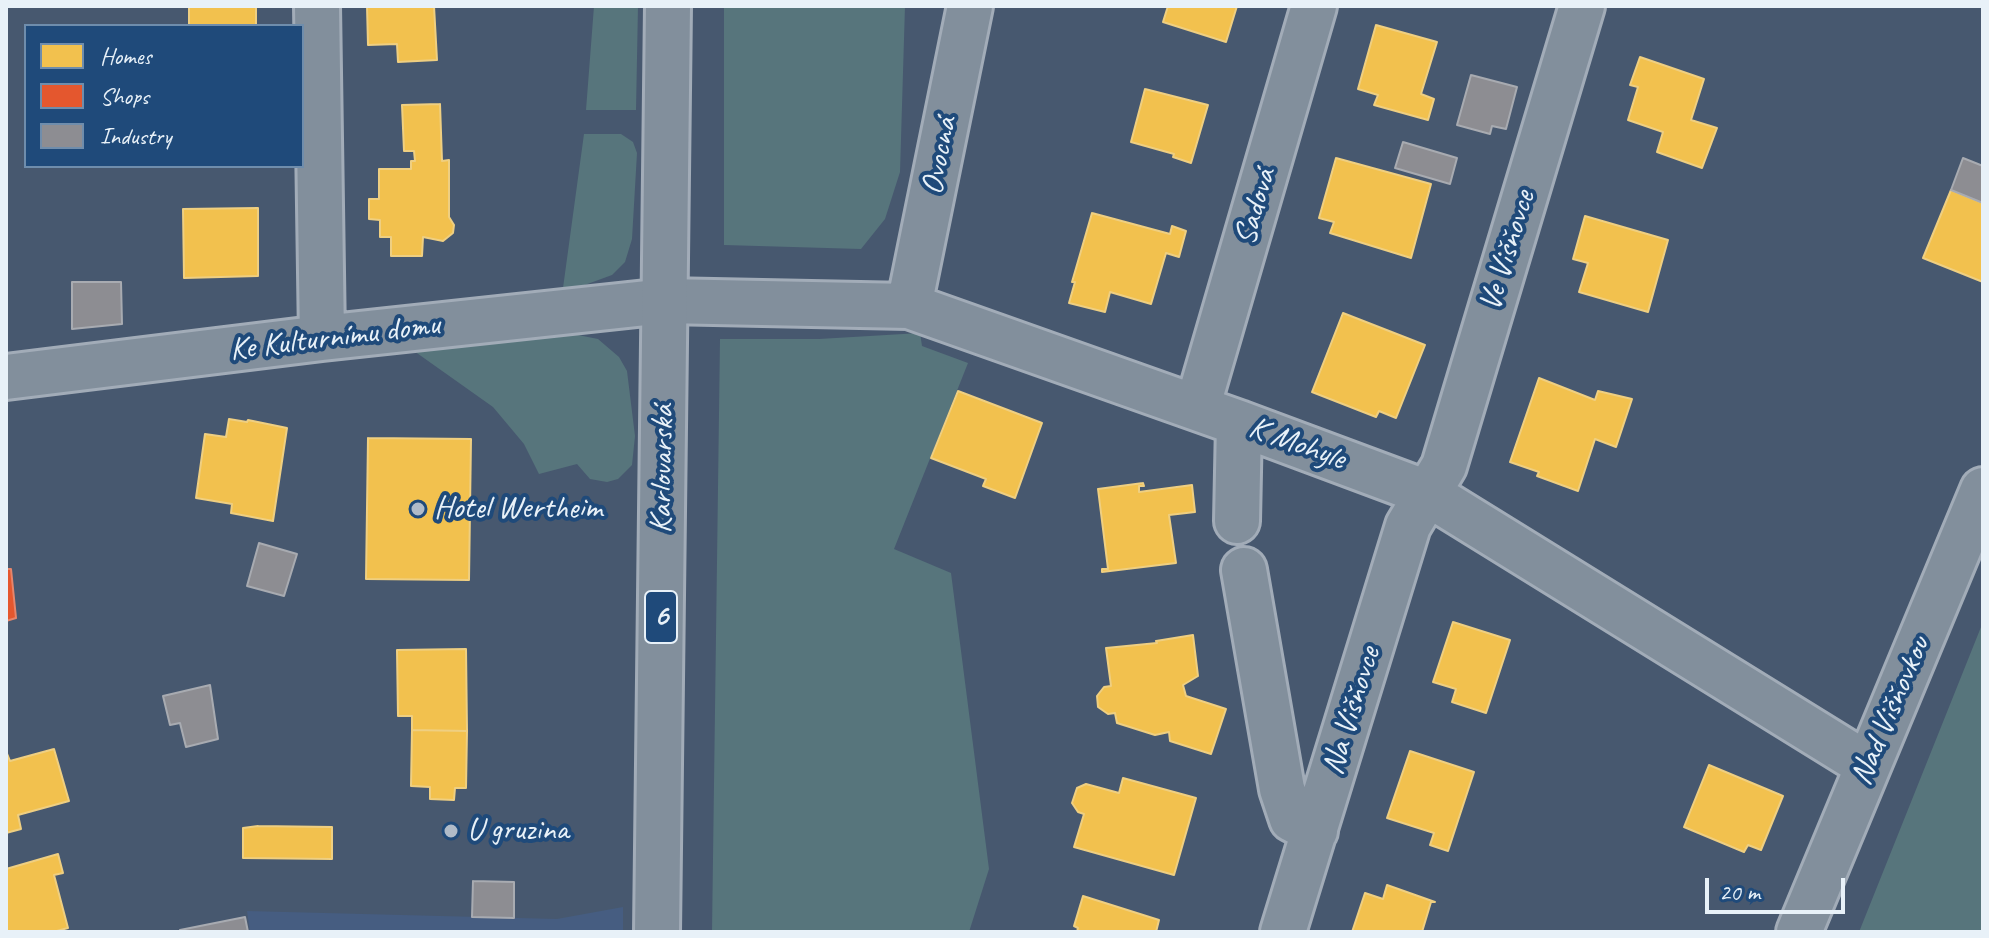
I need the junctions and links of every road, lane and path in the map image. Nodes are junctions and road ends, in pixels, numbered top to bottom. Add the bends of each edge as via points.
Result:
1 (317, 6) edge
2 (668, 6) edge
3 (970, 6) edge
4 (1314, 6) edge
5 (1582, 6) edge
6 (665, 301) junction
7 (909, 306) junction
8 (322, 338) junction
9 (6, 377) edge
10 (1197, 408) junction
11 (1239, 423) junction
12 (1983, 490) edge
13 (1427, 493) junction
14 (1237, 521) dead end
15 (1244, 570) dead end
16 (1867, 765) junction
17 (1315, 831) junction
18 (657, 932) edge
19 (1283, 932) edge
20 (1799, 932) edge

1 - 8 street
2 - 6 street, Karlovarská / 6
3 - 7 street, Ovocná
4 - 10 street, Sadová
5 - 13 street, Ve Višňovce via 1444,466
6 - 7 street, K Mohyle
6 - 8 street, Ke Kulturnímu domu
6 - 18 street, Karlovarská / 6
7 - 10 street, K Mohyle
8 - 9 street, Ke Kulturnímu domu
10 - 11 street, K Mohyle
11 - 13 street, K Mohyle
11 - 14 street
12 - 16 street, Nad Višňovkou
13 - 16 street, K Mohyle
13 - 17 street, Na Višňovce via 1408,526
15 - 17 street via 1282,789 1292,819
16 - 20 street, Nad Višňovkou
17 - 19 street, Na Višňovce

